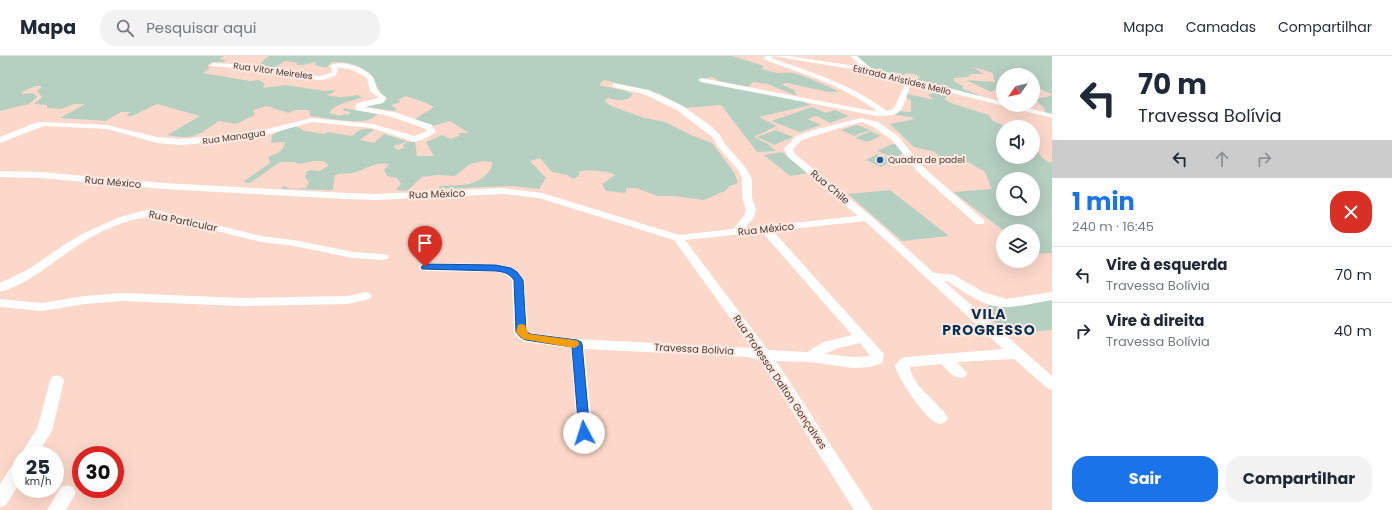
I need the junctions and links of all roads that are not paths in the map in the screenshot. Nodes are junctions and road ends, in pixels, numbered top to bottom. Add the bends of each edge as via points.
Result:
1 (770, 56) edge
2 (776, 56) edge
3 (853, 56) edge
4 (213, 65) dead end
5 (869, 70) junction
6 (701, 80) dead end
7 (910, 81) junction
8 (616, 84) dead end
9 (996, 102) edge
10 (1035, 112) edge
11 (885, 113) junction
12 (1052, 116) edge
13 (427, 135) joint
14 (1, 139) edge
15 (3, 177) edge
16 (749, 217) junction
17 (867, 218) junction
18 (980, 222) dead end
19 (761, 230) junction
20 (735, 233) junction
21 (678, 238) junction
22 (383, 257) dead end
23 (425, 267) dead end
24 (930, 276) junction
25 (0, 288) edge
26 (366, 296) dead end
27 (1052, 296) edge
28 (0, 303) edge
29 (863, 338) junction
30 (577, 344) junction
31 (1018, 354) junction
32 (765, 356) junction
33 (810, 357) junction
34 (944, 359) junction
35 (960, 373) dead end
36 (57, 381) dead end
37 (1052, 384) edge
38 (940, 418) dead end
39 (584, 433) dead end
40 (34, 446) edge
41 (12, 480) edge
42 (67, 493) dead end
43 (0, 499) edge
44 (56, 510) edge
45 (864, 510) edge

1 - 11 street via 768,60 828,80
2 - 5 street, Estrada Aristides Mello
3 - 5 street
4 - 13 street, Rua Vitor Meireles via 319,78 334,74 335,64 356,69 372,80 374,91 383,98 360,105 359,108 420,123 432,130
5 - 7 street, Estrada Aristides Mello
6 - 11 street via 877,114
7 - 9 street, Estrada Aristides Mello
7 - 11 street via 906,85 898,110
8 - 16 street, Travessa Bolívia via 667,101 716,136 743,170 747,179 747,197 751,210
10 - 12 street
13 - 14 street, Rua Managua via 408,138 374,126 312,120 251,136 181,142 157,140 107,127 57,124 38,125
15 - 21 street, Rua México via 41,175 163,186 376,197 503,191 565,202
16 - 19 street, Travessa Bolívia
16 - 20 street
17 - 18 street, Rua Chile via 791,155 788,149 798,138 855,121 875,124 895,138 920,169
17 - 19 street, Rua México
17 - 24 street, Rua Chile
19 - 20 street, Rua México
19 - 29 street, Travessa Bolívia
20 - 21 street, Rua México
21 - 32 street, Rua Professor Dalton Gonçalves
22 - 25 street, Rua Particular via 353,255 261,239 156,213 145,213 130,216 101,229 71,245 32,272
23 - 30 street, Travessa Bolívia via 508,270 518,280 521,332 526,337
24 - 27 street via 950,278 979,295 998,302
24 - 31 street, Rua Chile
26 - 28 street via 347,300 242,302 122,297 42,307
29 - 33 street via 820,348
29 - 33 street, Travessa Bolívia via 877,354 877,359 871,362
30 - 32 street, Travessa Bolívia via 721,350
30 - 39 street
31 - 34 street
31 - 37 street, Rua Chile
32 - 33 street, Travessa Bolívia
32 - 45 street, Rua Professor Dalton Gonçalves
34 - 35 street
34 - 38 street via 906,362 902,366 914,388
36 - 40 street via 44,431
41 - 43 street
42 - 44 street

